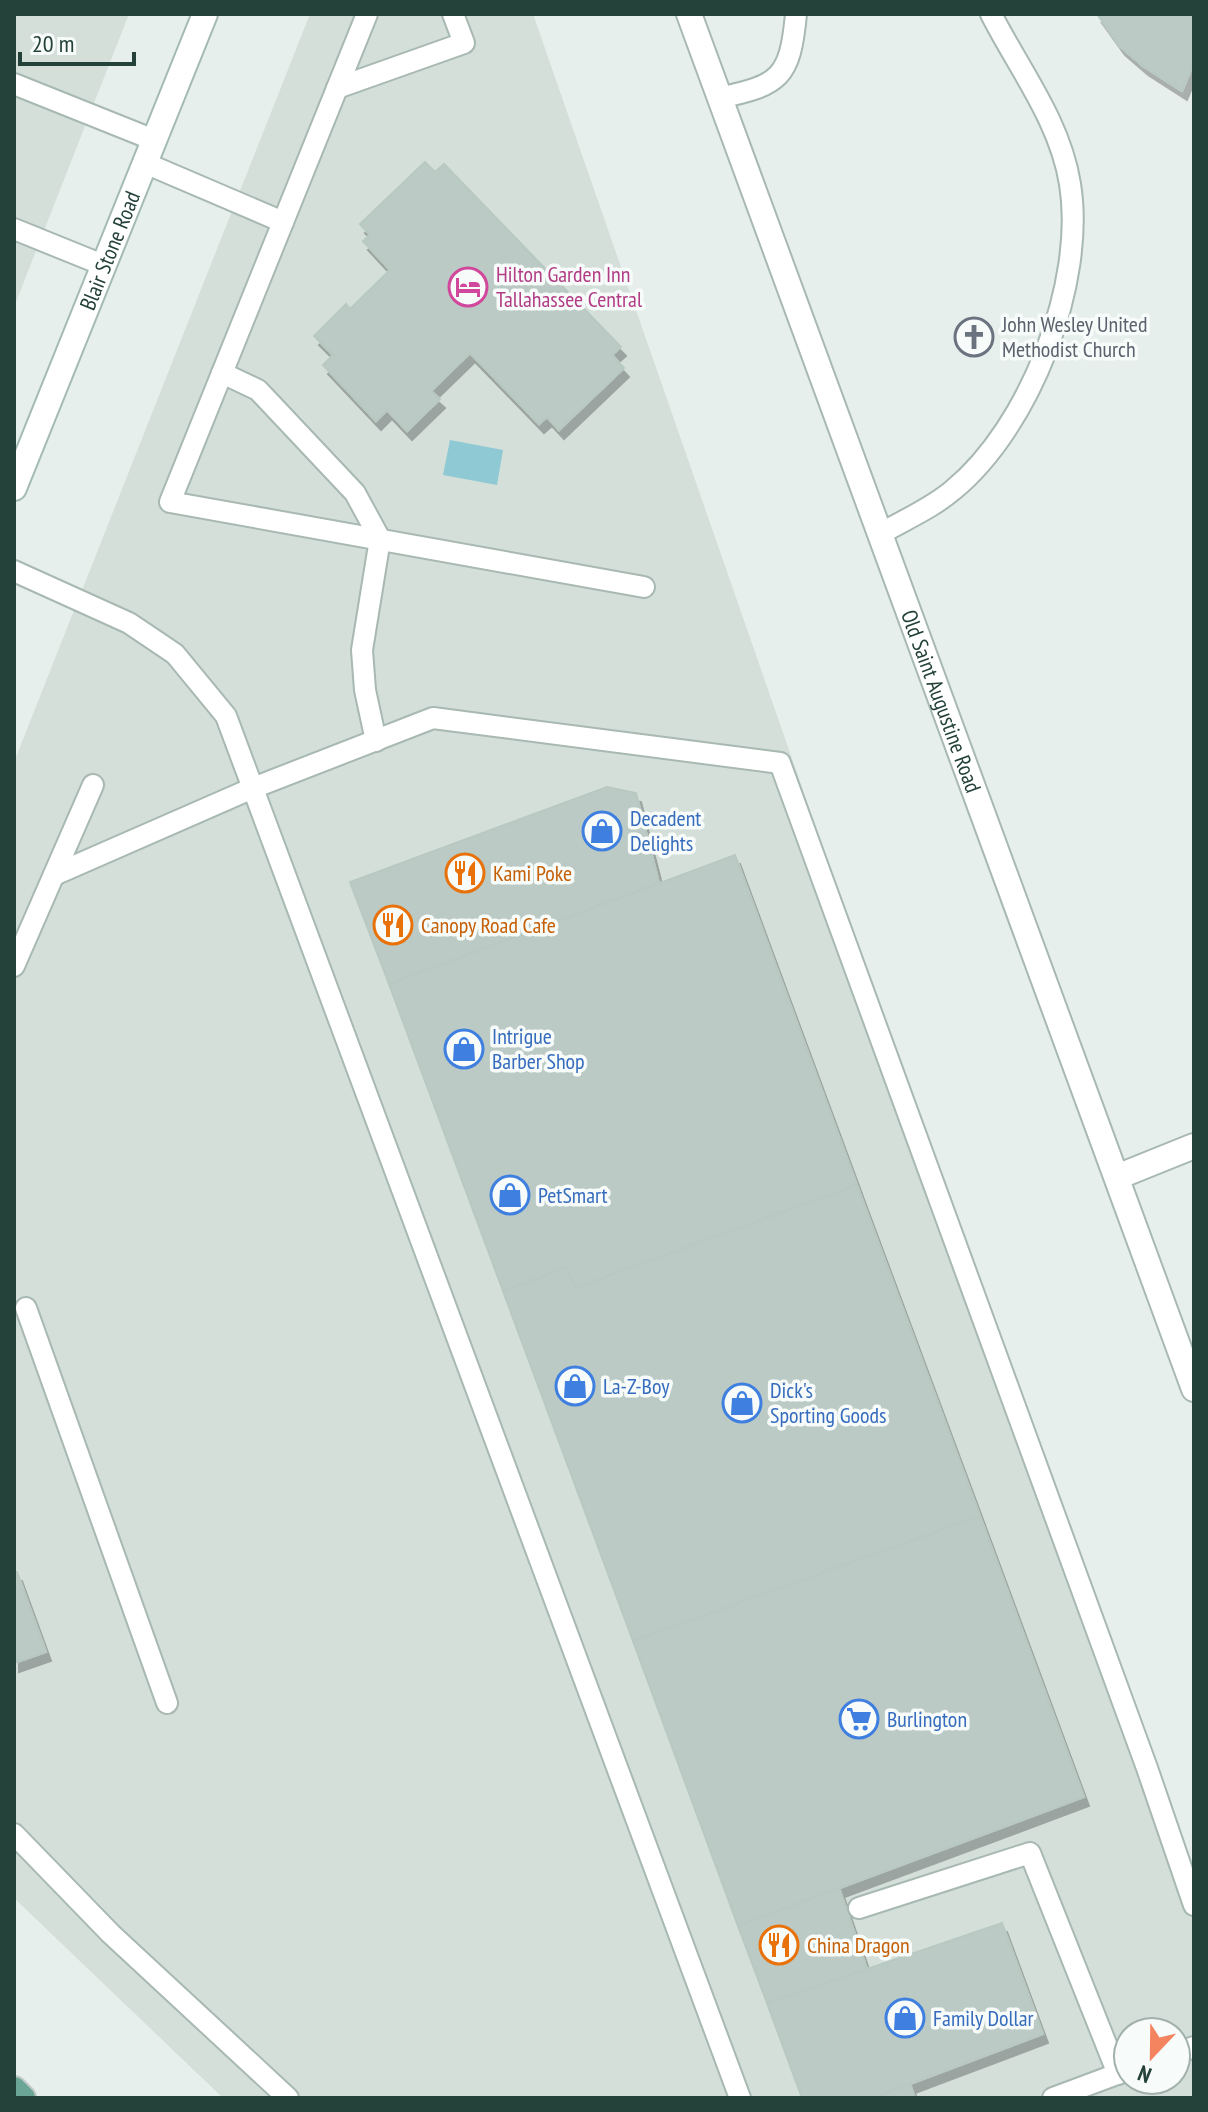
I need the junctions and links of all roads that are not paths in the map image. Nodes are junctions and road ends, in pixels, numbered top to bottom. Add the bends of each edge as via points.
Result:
1 (205, 14) edge
2 (367, 14) edge
3 (453, 14) edge
4 (689, 14) edge
5 (796, 14) edge
6 (991, 14) edge
7 (14, 84) edge
8 (337, 88) junction
9 (719, 98) junction
10 (154, 140) junction
11 (145, 163) junction
12 (283, 222) junction
13 (14, 229) edge
14 (103, 265) junction
15 (222, 373) junction
16 (14, 488) edge
17 (880, 534) junction
18 (380, 539) junction
19 (14, 571) edge
20 (644, 587) dead end
21 (376, 741) junction
22 (93, 785) dead end
23 (253, 788) junction
24 (54, 875) junction
25 (14, 966) edge
26 (1194, 1146) edge
27 (1117, 1177) junction
28 (26, 1308) dead end
29 (1194, 1389) edge
30 (167, 1703) dead end
31 (14, 1834) edge
32 (1194, 1905) edge
33 (859, 1908) dead end
34 (1112, 2046) edge
35 (1112, 2076) edge
36 (14, 2089) edge
37 (23, 2098) edge
38 (288, 2098) edge
39 (740, 2098) edge
40 (1053, 2098) edge

1 - 10 street, Blair Stone Road
2 - 8 lane
3 - 8 lane via 464,43
4 - 9 street, Old Saint Augustine Road
5 - 9 lane via 792,54 779,73 764,88
6 - 17 lane via 1041,100 1070,183 1073,245 1057,325 1010,426 953,490
7 - 10 lane
8 - 12 lane
9 - 17 street, Old Saint Augustine Road
10 - 11 street, Blair Stone Road
11 - 12 lane
11 - 14 street, Blair Stone Road
12 - 15 lane
13 - 14 lane
14 - 16 street, Blair Stone Road
15 - 18 lane via 258,390 355,493
15 - 18 lane via 170,502
17 - 27 street, Old Saint Augustine Road
18 - 20 lane
18 - 21 lane via 362,650
19 - 23 lane via 129,623 175,654 226,716
21 - 23 lane
21 - 32 lane via 433,718 780,763
22 - 24 lane
23 - 24 lane
23 - 39 lane
24 - 25 lane
26 - 27 street
27 - 29 street, Old Saint Augustine Road
28 - 30 lane
31 - 38 lane via 111,1934
33 - 34 lane via 1030,1853
35 - 40 lane
36 - 37 main road

